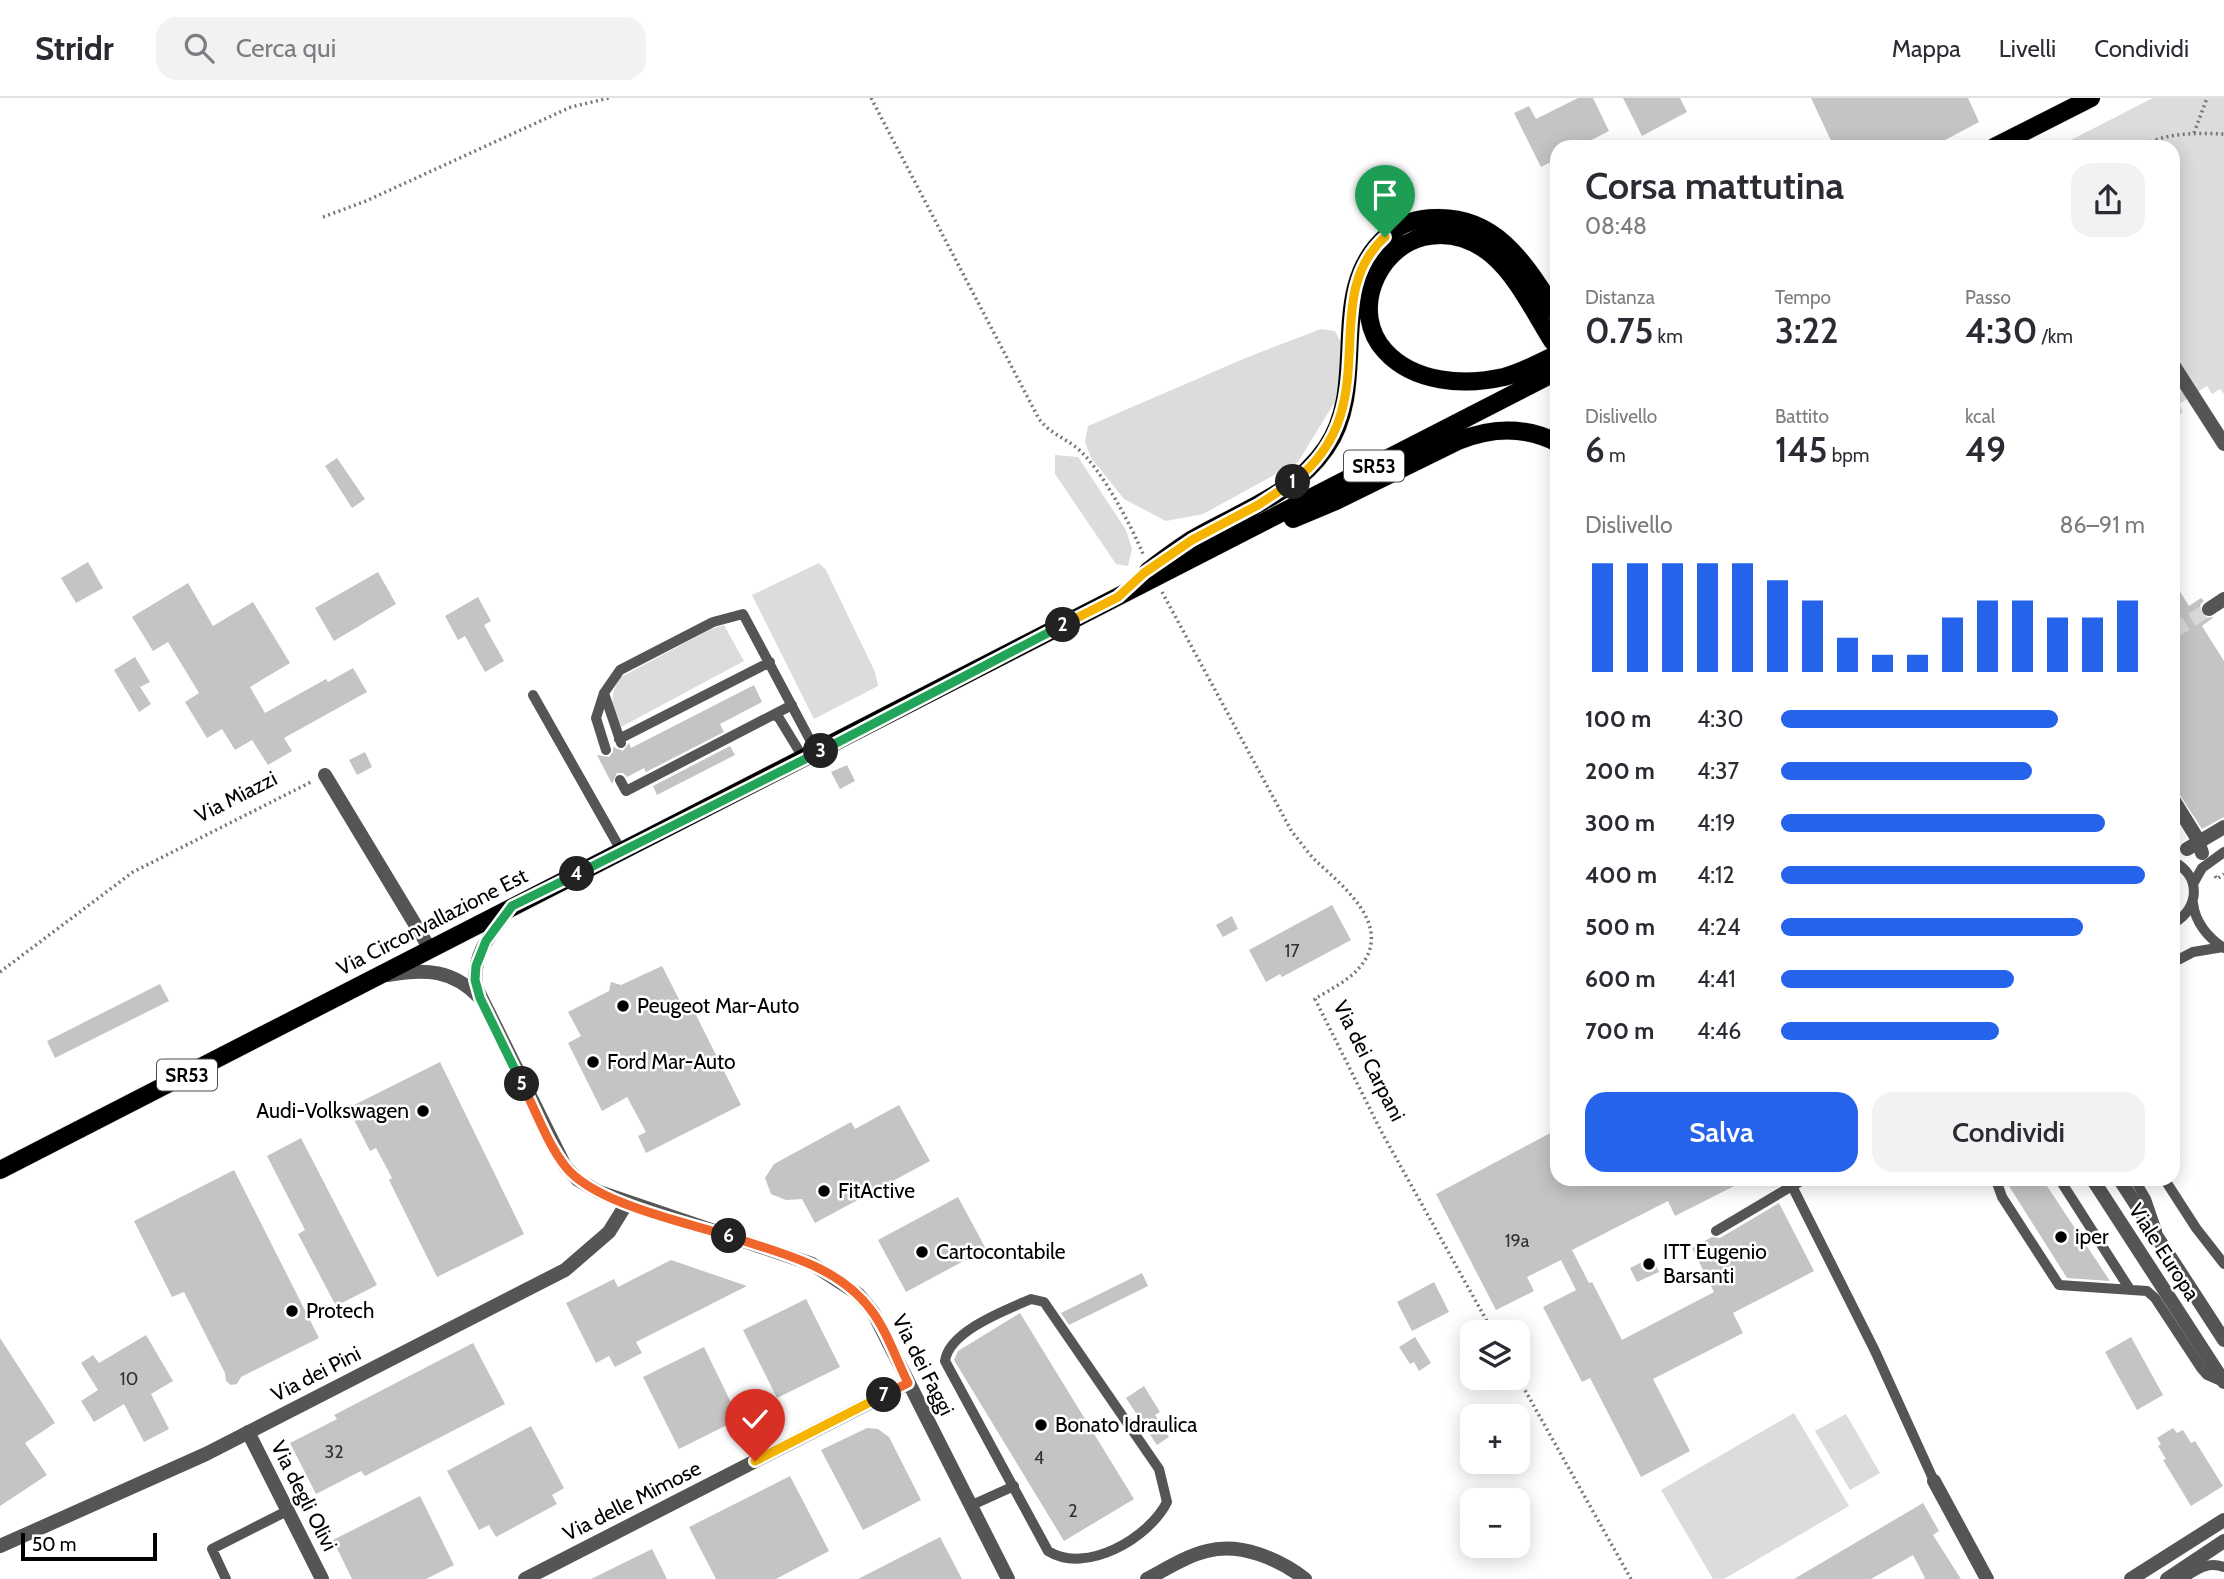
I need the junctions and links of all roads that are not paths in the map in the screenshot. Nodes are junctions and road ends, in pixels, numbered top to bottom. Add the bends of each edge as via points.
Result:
1 (2091, 98) edge
2 (2008, 140) edge
3 (1550, 304) edge
4 (1550, 340) edge
5 (1550, 351) edge
6 (1550, 375) edge
7 (2180, 375) edge
8 (1550, 440) edge
9 (2224, 444) edge
10 (1198, 555) junction
11 (1152, 573) junction
12 (2224, 599) edge
13 (2208, 609) tunnel mouth
14 (769, 662) junction
15 (604, 694) junction
16 (533, 695) dead end
17 (792, 705) junction
18 (774, 715) junction
19 (606, 751) dead end
20 (811, 756) junction
21 (636, 772) dead end
22 (325, 775) road end
23 (620, 780) dead end
24 (641, 783) junction
25 (2180, 814) edge
26 (2224, 827) edge
27 (622, 852) junction
28 (2221, 854) edge
29 (2180, 864) edge
30 (2180, 867) edge
31 (2193, 884) junction
32 (2193, 903) junction
33 (512, 906) junction
34 (2180, 918) edge
35 (2224, 947) edge
36 (430, 949) junction
37 (2180, 959) edge
38 (374, 978) junction
39 (480, 998) junction
40 (0, 1170) edge
41 (1793, 1186) joint
42 (1998, 1186) edge
43 (2064, 1186) edge
44 (2097, 1186) edge
45 (2124, 1186) edge
46 (2138, 1186) edge
47 (2169, 1186) edge
48 (627, 1203) junction
49 (1716, 1231) dead end
50 (2161, 1243) junction
51 (2224, 1264) edge
52 (2129, 1288) junction
53 (2224, 1340) edge
54 (2224, 1382) edge
55 (908, 1383) junction
56 (248, 1432) junction
57 (1934, 1481) joint
58 (1014, 1486) junction
59 (970, 1506) junction
60 (287, 1511) junction
61 (2224, 1520) edge
62 (2224, 1541) edge
63 (0, 1546) edge
64 (2224, 1567) edge
65 (1007, 1578) edge
66 (226, 1579) edge
67 (322, 1579) edge
68 (525, 1579) edge
69 (1147, 1579) edge
70 (1305, 1579) edge
71 (1987, 1579) edge
72 (2131, 1579) edge
73 (2167, 1579) edge
74 (2182, 1579) edge

1 - 2 main road
3 - 11 main road via 1510,247 1484,227 1459,219 1432,218 1392,231 1369,253 1359,273 1348,389 1326,449 1276,495 1192,540
4 - 5 main road via 1504,268 1465,238 1442,235 1407,243 1384,261 1373,282 1370,313 1377,339 1395,360 1418,374 1460,381 1489,379 1519,372
6 - 10 main road, SR53
7 - 9 street
8 - 10 main road via 1519,430 1479,433 1336,501
10 - 11 main road, SR53
11 - 20 main road, Via Circonvallazione Est / SR53 via 1118,597
12 - 13 street
14 - 15 lane via 620,741
14 - 15 lane via 746,617 739,614 640,658 620,670
14 - 17 lane
15 - 19 lane via 596,725
16 - 27 lane
17 - 18 lane
17 - 20 lane
18 - 20 lane
18 - 24 lane
20 - 27 main road, Via Circonvallazione Est / SR53
21 - 24 lane
22 - 36 street
23 - 24 lane via 626,791
25 - 26 street via 2196,849
27 - 33 main road, Via Circonvallazione Est / SR53
28 - 29 lane via 2194,866
28 - 31 lane via 2202,869
30 - 31 lane
31 - 32 lane
32 - 34 lane
32 - 35 lane via 2207,934
33 - 36 main road, Via Circonvallazione Est / SR53
33 - 39 street, Via dei Faggi via 481,950 475,972
35 - 37 lane
36 - 38 main road, Via Circonvallazione Est / SR53
38 - 39 street, Via dei Faggi via 419,970 439,972 459,980
38 - 40 main road, Via Circonvallazione Est / SR53
39 - 48 street, Via dei Faggi via 565,1166 578,1180
41 - 49 lane
41 - 57 lane
42 - 52 lane via 2059,1285
43 - 52 lane
44 - 54 street, Viale Europa
45 - 50 street, Viale Europa
46 - 50 lane
47 - 51 lane
48 - 55 street, Via dei Faggi via 812,1264 836,1277 873,1312
48 - 56 street, Via dei Pini via 610,1232 565,1270
50 - 53 street, Viale Europa
52 - 54 lane via 2151,1294 2207,1375
55 - 59 street, Via dei Faggi
55 - 68 street, Via delle Mimose
56 - 60 street, Via degli Olivi
56 - 63 street, Via dei Pini
57 - 71 street
58 - 58 lane via 1048,1551 1059,1558 1083,1560 1119,1546 1159,1518 1167,1502 1159,1469 1044,1303 1031,1299 954,1341 945,1361
58 - 59 lane
59 - 65 street, Via dei Faggi
60 - 66 lane via 212,1549
60 - 67 street, Via degli Olivi
61 - 72 street
62 - 73 street
64 - 74 lane via 2207,1565
69 - 70 street via 1190,1557 1220,1549 1264,1556

